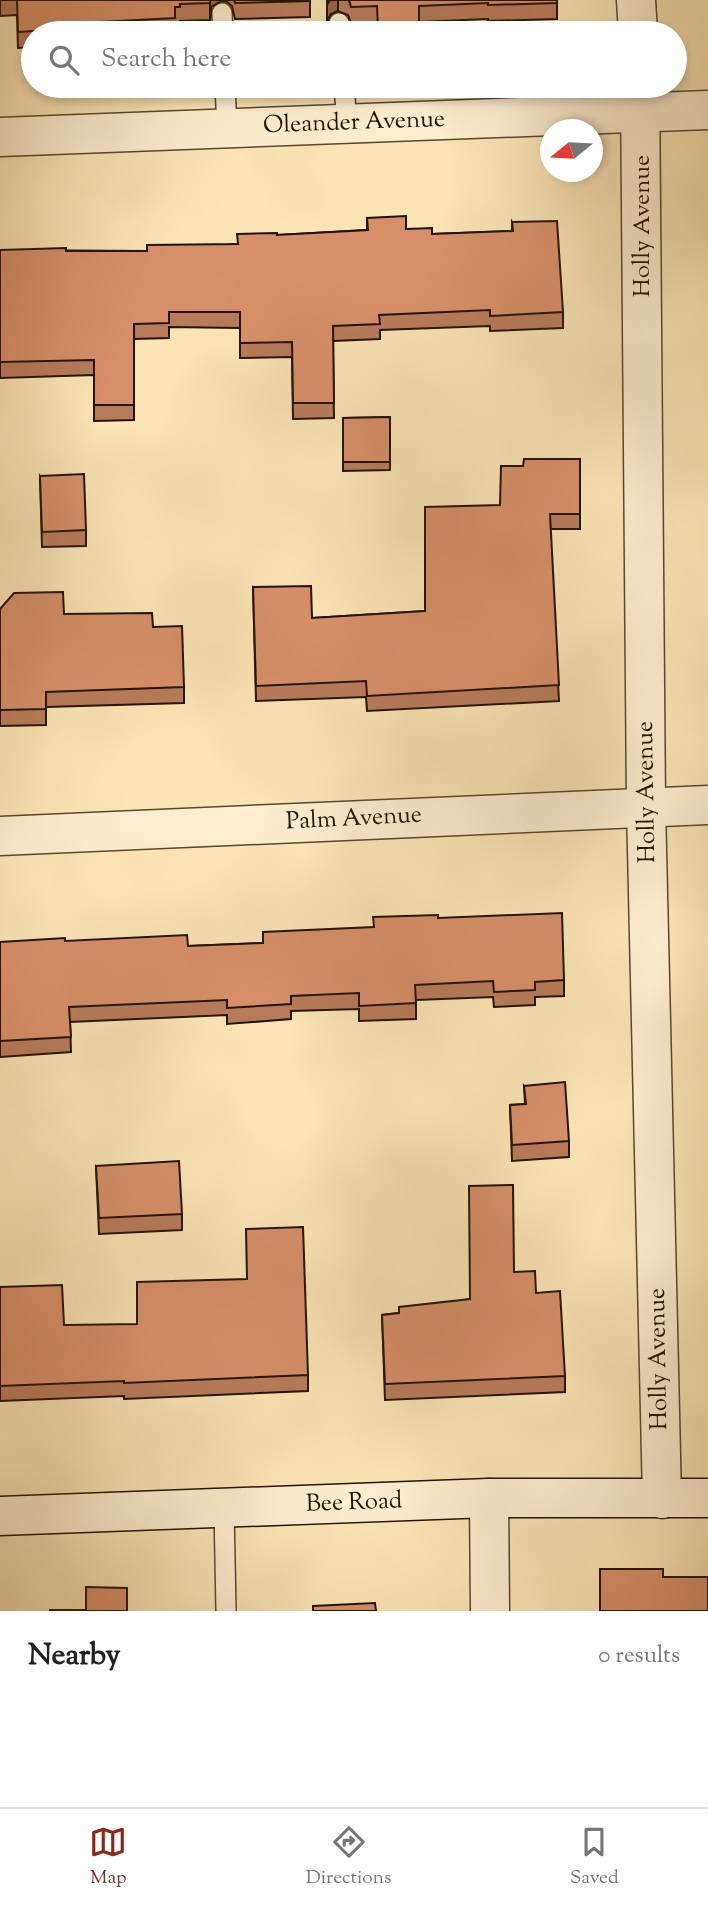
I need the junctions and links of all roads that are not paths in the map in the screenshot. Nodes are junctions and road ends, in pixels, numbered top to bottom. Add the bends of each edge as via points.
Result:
1 (636, 0) edge
2 (222, 13) dead end
3 (222, 21) edge
4 (637, 21) edge
5 (226, 98) edge
6 (345, 98) edge
7 (641, 99) edge
8 (708, 110) edge
9 (347, 123) junction
10 (227, 128) junction
11 (0, 137) edge
12 (708, 805) edge
13 (646, 806) junction
14 (0, 836) edge
15 (489, 1498) junction
16 (708, 1498) edge
17 (662, 1499) junction
18 (225, 1508) junction
19 (0, 1516) edge
20 (226, 1611) edge
21 (490, 1611) edge

1 - 4 street
2 - 3 lane
5 - 10 lane
6 - 9 lane
7 - 8 street, Oleander Avenue
7 - 9 street, Oleander Avenue
7 - 13 street, Holly Avenue
9 - 10 street, Oleander Avenue
10 - 11 street, Oleander Avenue
12 - 13 street, Palm Avenue
13 - 14 street, Palm Avenue
13 - 17 street, Holly Avenue
15 - 17 street, Bee Road
15 - 18 street, Bee Road
15 - 21 street
16 - 17 street, Bee Road
18 - 19 street, Bee Road
18 - 20 lane

